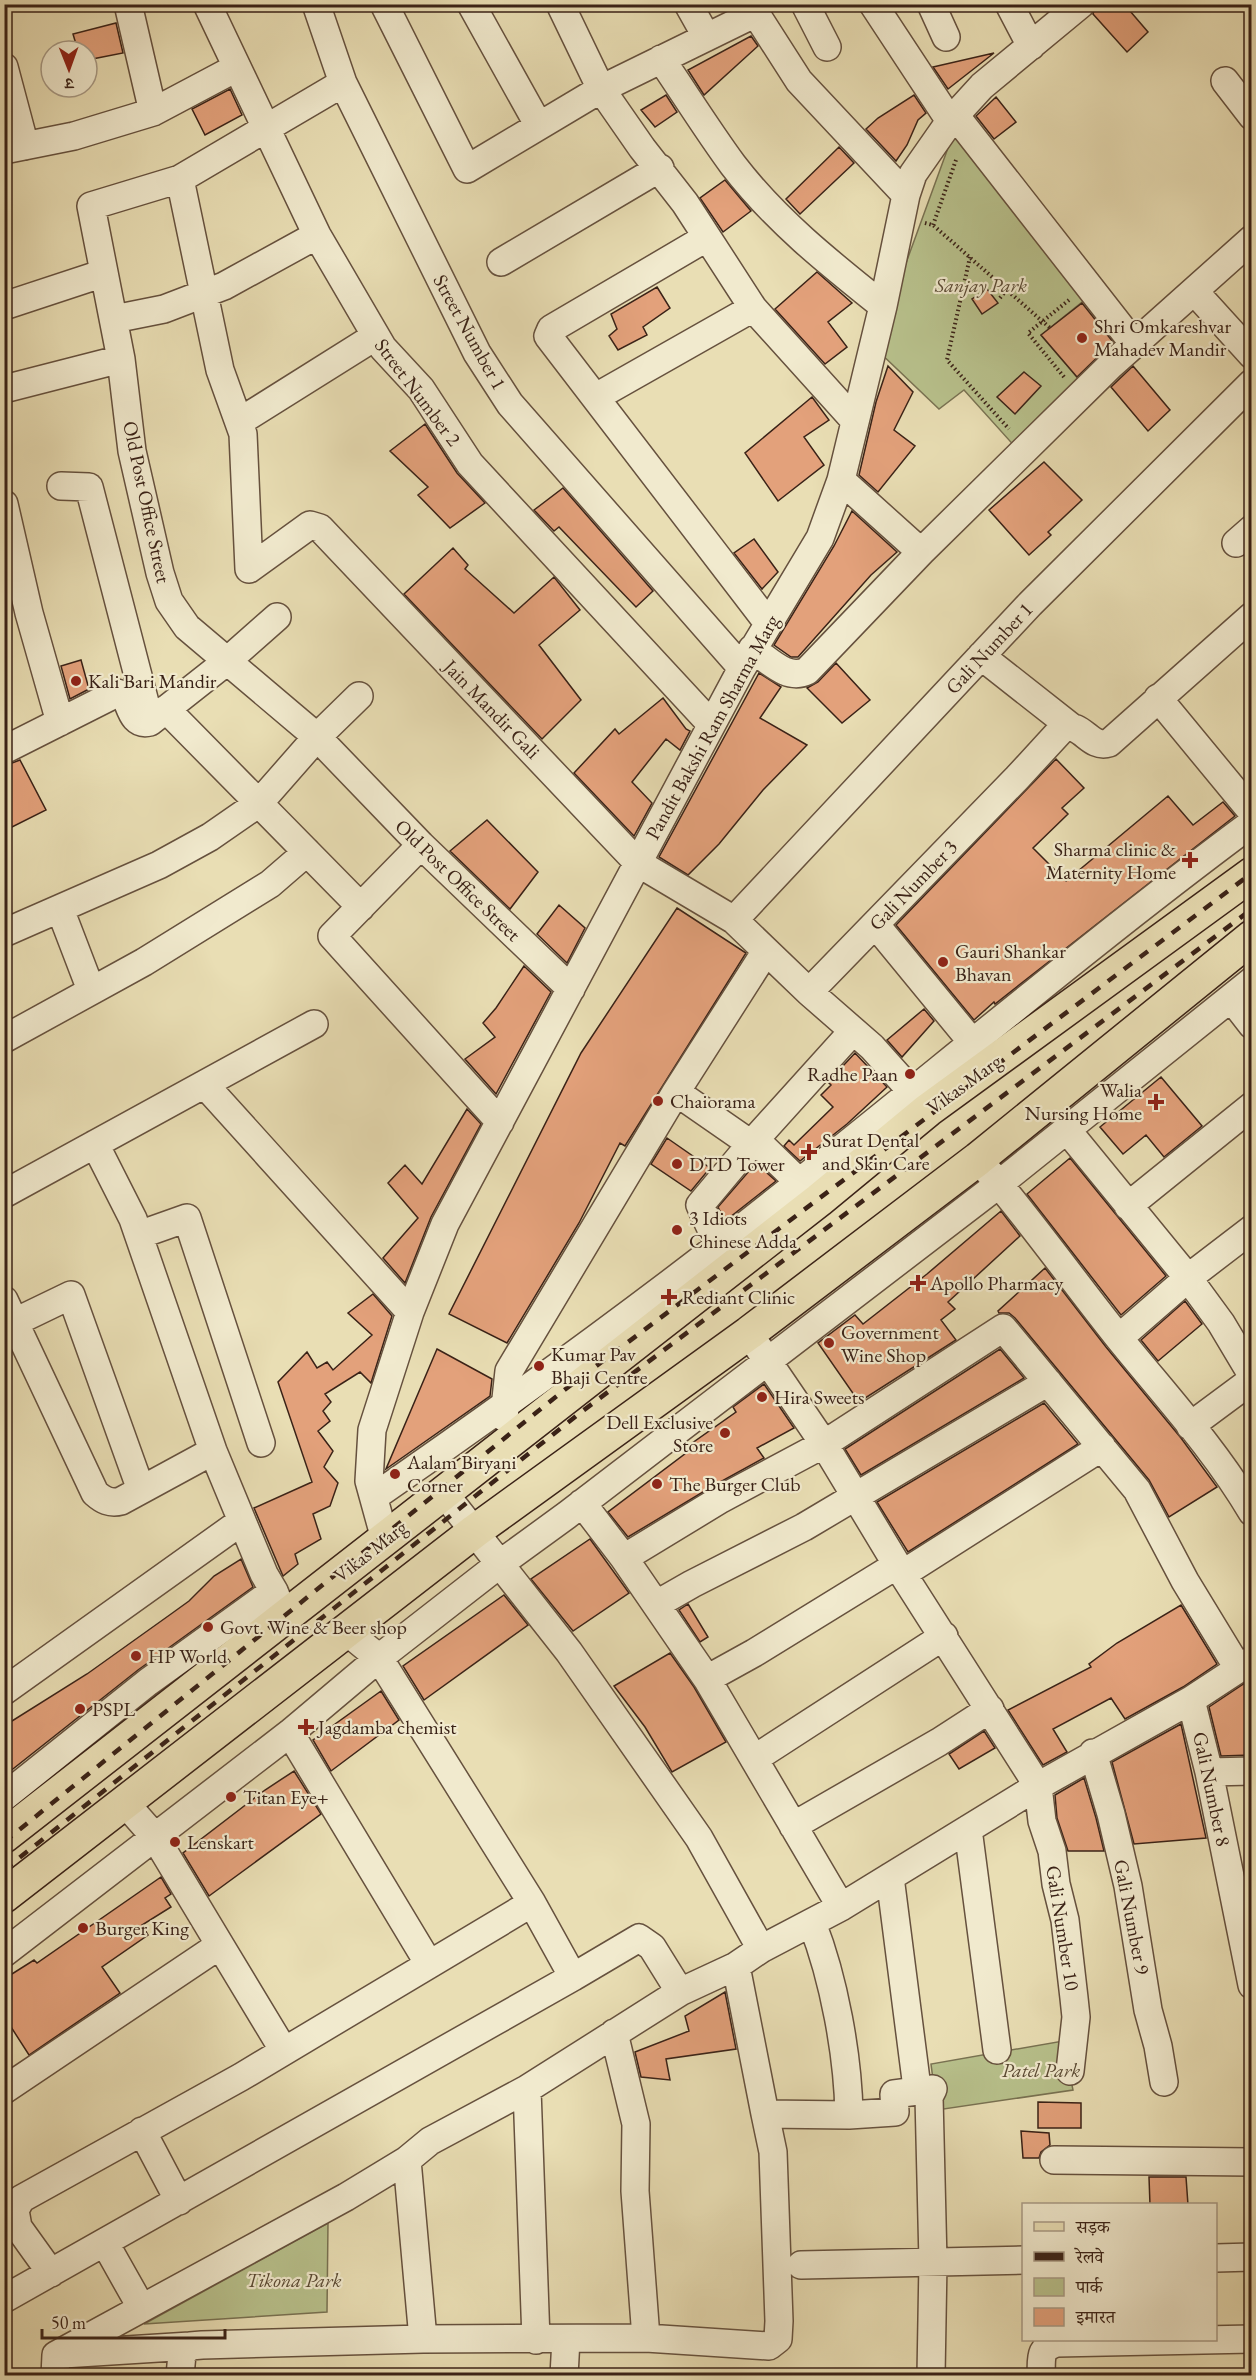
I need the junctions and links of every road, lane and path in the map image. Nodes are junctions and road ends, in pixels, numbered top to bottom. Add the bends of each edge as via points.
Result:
1 (128, 4) edge
2 (207, 4) edge
3 (316, 4) edge
4 (384, 4) edge
5 (471, 4) edge
6 (560, 4) edge
7 (688, 4) edge
8 (805, 4) edge
9 (873, 4) edge
10 (931, 4) edge
11 (1009, 4) edge
12 (1079, 5) edge
13 (706, 36) junction
14 (946, 37) dead end
15 (1031, 45) junction
16 (827, 47) dead end
17 (661, 59) junction
18 (4, 67) edge
19 (236, 68) junction
20 (1225, 81) dead end
21 (343, 84) junction
22 (601, 89) junction
23 (153, 112) junction
24 (1251, 116) edge
25 (952, 118) junction
26 (539, 126) junction
27 (268, 129) junction
28 (15, 148) edge
29 (957, 158) dead end
30 (660, 168) junction
31 (180, 179) junction
32 (903, 206) junction
33 (933, 225) junction
34 (316, 235) junction
35 (706, 238) junction
36 (1251, 239) edge
37 (970, 257) junction
38 (501, 262) dead end
39 (104, 273) junction
40 (1007, 289) junction
41 (1194, 291) junction
42 (204, 294) junction
43 (1077, 295) dead end
44 (1000, 298) dead end
45 (4, 306) edge
46 (883, 306) junction
47 (753, 308) junction
48 (114, 319) junction
49 (1043, 321) junction
50 (1050, 328) dead end
51 (376, 336) junction
52 (1134, 344) junction
53 (1251, 355) edge
54 (121, 359) junction
55 (1251, 383) edge
56 (4, 389) edge
57 (1080, 396) junction
58 (596, 398) junction
59 (855, 421) junction
60 (239, 422) junction
61 (1010, 429) dead end
62 (841, 480) junction
63 (61, 486) dead end
64 (4, 504) edge
65 (921, 552) junction
66 (1251, 616) edge
67 (277, 617) dead end
68 (768, 623) junction
69 (981, 656) junction
70 (747, 658) junction
71 (226, 662) junction
72 (358, 696) dead end
73 (1158, 698) junction
74 (158, 716) junction
75 (60, 722) junction
76 (711, 724) junction
77 (1070, 726) junction
78 (317, 737) junction
79 (4, 750) edge
80 (259, 803) junction
81 (1251, 812) edge
82 (1251, 823) edge
83 (421, 845) junction
84 (307, 852) junction
85 (638, 863) junction
86 (1251, 874) edge
87 (361, 907) junction
88 (60, 909) junction
89 (734, 920) junction
90 (875, 924) junction
91 (4, 933) edge
92 (1251, 937) edge
93 (766, 951) junction
94 (571, 989) junction
95 (1241, 989) edge
96 (91, 990) junction
97 (809, 992) junction
98 (314, 1024) dead end
99 (1251, 1025) edge
100 (853, 1032) junction
101 (4, 1039) edge
102 (972, 1042) junction
103 (205, 1085) junction
104 (676, 1092) junction
105 (920, 1100) junction
106 (1251, 1106) edge
107 (500, 1122) junction
108 (1067, 1130) junction
109 (95, 1144) junction
110 (752, 1144) junction
111 (978, 1159) junction
112 (799, 1182) junction
113 (999, 1184) junction
114 (4, 1194) edge
115 (1128, 1206) junction
116 (1251, 1228) edge
117 (139, 1235) junction
118 (719, 1246) junction
119 (1188, 1278) junction
120 (10, 1311) edge
121 (410, 1312) junction
122 (749, 1334) junction
123 (1119, 1338) junction
124 (767, 1361) junction
125 (1251, 1375) edge
126 (1251, 1380) edge
127 (1048, 1382) junction
128 (506, 1405) junction
129 (1190, 1426) junction
130 (261, 1443) dead end
131 (824, 1444) junction
132 (501, 1447) junction
133 (1102, 1447) junction
134 (213, 1451) junction
135 (372, 1489) junction
136 (141, 1490) junction
137 (444, 1492) junction
138 (856, 1496) junction
139 (582, 1503) junction
140 (1251, 1512) edge
141 (242, 1521) junction
142 (476, 1531) junction
143 (385, 1539) junction
144 (624, 1558) junction
145 (501, 1563) junction
146 (901, 1569) junction
147 (657, 1604) junction
148 (280, 1605) junction
149 (346, 1631) junction
150 (944, 1636) junction
151 (379, 1658) junction
152 (1245, 1664) edge
153 (707, 1679) junction
154 (4, 1691) edge
155 (1191, 1700) junction
156 (990, 1708) junction
157 (290, 1733) junction
158 (1093, 1753) junction
159 (754, 1759) junction
160 (1251, 1771) edge
161 (1209, 1772) junction
162 (1038, 1786) junction
163 (4, 1797) edge
164 (125, 1803) junction
165 (793, 1826) junction
166 (968, 1829) junction
167 (4, 1836) edge
168 (155, 1837) junction
169 (890, 1877) junction
170 (4, 1896) edge
171 (532, 1903) junction
172 (841, 1907) junction
173 (812, 1923) junction
174 (220, 1945) junction
175 (761, 1949) junction
176 (4, 1953) edge
177 (429, 1964) junction
178 (736, 1966) junction
179 (573, 1977) junction
180 (1251, 1986) edge
181 (680, 1992) junction
182 (614, 2033) junction
183 (997, 2050) dead end
184 (284, 2051) junction
185 (1070, 2071) dead end
186 (916, 2080) dead end
187 (1164, 2082) dead end
188 (527, 2089) junction
189 (4, 2090) edge
190 (765, 2114) junction
191 (849, 2115) junction
192 (142, 2131) junction
193 (407, 2160) junction
194 (1054, 2160) dead end
195 (1251, 2162) edge
196 (179, 2201) junction
197 (105, 2243) junction
198 (1251, 2257) edge
199 (1217, 2258) edge
200 (1022, 2260) edge
201 (933, 2262) junction
202 (801, 2265) dead end
203 (51, 2273) junction
204 (4, 2300) edge
205 (141, 2307) junction
206 (646, 2338) junction
207 (423, 2339) junction
208 (566, 2339) junction
209 (1251, 2339) edge
210 (536, 2340) junction
211 (1217, 2340) edge
212 (1154, 2341) edge
213 (190, 2346) junction
214 (1035, 2360) edge
215 (56, 2365) edge
216 (180, 2376) edge
217 (564, 2376) edge
218 (931, 2376) edge

1 - 23 street
2 - 19 street, Street Number 2
3 - 21 street, Street Number 1
4 - 26 street via 467,169
5 - 26 street
6 - 22 street
7 - 13 street
8 - 16 street
9 - 25 street
10 - 14 street
11 - 15 street
12 - 15 street, Pandit Bakshi Ram Sharma Marg
13 - 17 street
13 - 32 street via 746,16 758,17 799,81
15 - 25 street, Pandit Bakshi Ram Sharma Marg via 982,86
17 - 22 street
17 - 46 street via 734,165 775,213
18 - 28 street
19 - 23 street
19 - 27 street, Street Number 2
20 - 24 street
21 - 27 street
21 - 70 street, Street Number 1 via 477,352 510,404
22 - 26 street
22 - 30 street
23 - 28 street via 74,136
25 - 32 street, Pandit Bakshi Ram Sharma Marg via 914,174
25 - 52 street
27 - 31 street
27 - 34 street, Street Number 2
29 - 33 path
30 - 35 street
30 - 38 street
31 - 39 street, Old Post Office Street via 91,206
31 - 42 street
32 - 33 path
32 - 46 street, Pandit Bakshi Ram Sharma Marg
33 - 37 path
34 - 42 street
34 - 51 street, Street Number 2
35 - 47 street
35 - 58 street via 548,332
36 - 41 street, Street Number 1
37 - 40 path
37 - 61 path via 947,360
39 - 45 street
39 - 48 street, Old Post Office Street
40 - 44 path
40 - 49 path
41 - 52 street, Street Number 1
41 - 53 street
42 - 48 street via 164,309
42 - 60 street via 220,370
43 - 49 path
46 - 59 street, Pandit Bakshi Ram Sharma Marg
47 - 58 street
47 - 59 street
48 - 54 street, Old Post Office Street
49 - 50 path
49 - 57 path via 1028,333
51 - 60 street
51 - 76 street, Street Number 2 via 421,389 470,464
52 - 57 street, Street Number 1
54 - 56 street
54 - 71 street, Old Post Office Street via 132,451 169,601 187,627
55 - 69 street, Gali Number 1
57 - 65 street, Street Number 1
58 - 68 street
59 - 62 street, Pandit Bakshi Ram Sharma Marg
60 - 85 street, Jain Mandir Gali via 243,435 249,569 310,525 320,528
62 - 65 street
62 - 68 street, Pandit Bakshi Ram Sharma Marg via 820,538
63 - 74 street via 89,488
64 - 75 street
65 - 70 street, Street Number 1 via 807,671 789,675
66 - 73 street
67 - 71 street
68 - 70 street, Pandit Bakshi Ram Sharma Marg
69 - 77 street
69 - 89 street, Gali Number 1
70 - 76 street, Pandit Bakshi Ram Sharma Marg
71 - 74 street
71 - 78 street, Old Post Office Street
72 - 78 street
73 - 77 street via 1109,743 1096,743
73 - 81 street
74 - 75 street via 142,724 136,720 125,696 117,693
74 - 80 street
75 - 79 street
76 - 85 street, Pandit Bakshi Ram Sharma Marg
77 - 90 street, Gali Number 3 via 1063,728
78 - 80 street
78 - 83 street, Old Post Office Street
80 - 84 street
80 - 88 street via 210,837 159,865
82 - 102 street via 1148,900
83 - 87 street
83 - 94 street, Old Post Office Street
84 - 87 street
84 - 96 street via 270,884
85 - 89 street, Jain Mandir Gali
85 - 94 street, Pandit Bakshi Ram Sharma Marg
86 - 105 main road, Vikas Marg
87 - 107 street via 332,936
88 - 91 street
88 - 96 street
89 - 93 street, Jain Mandir Gali
90 - 97 street, Gali Number 3
90 - 102 street
92 - 111 main road
93 - 97 street, Jain Mandir Gali
93 - 104 street
94 - 107 street, Pandit Bakshi Ram Sharma Marg
95 - 99 street
95 - 108 street
96 - 101 street
97 - 100 street, Jain Mandir Gali
98 - 103 street
100 - 105 street, Jain Mandir Gali via 872,1047
100 - 110 street
102 - 105 street
103 - 109 street
103 - 121 street
104 - 110 street
104 - 128 street via 509,1371
105 - 112 street
105 - 132 main road, Vikas Marg via 810,1206
106 - 115 street
107 - 121 street, Pandit Bakshi Ram Sharma Marg via 446,1224
108 - 113 street
108 - 115 street
109 - 114 street
109 - 117 street
110 - 112 street via 765,1149
110 - 118 street via 700,1205
111 - 113 street
111 - 122 main road
112 - 118 street
113 - 123 street
113 - 124 street
115 - 119 street
116 - 119 street
117 - 130 street via 187,1218
117 - 134 street
118 - 128 street
119 - 123 street
119 - 125 street via 1221,1323
120 - 136 street via 95,1493 113,1503
120 - 136 street via 71,1295
121 - 135 street, Pandit Bakshi Ram Sharma Marg via 372,1430
122 - 124 street
122 - 142 main road
123 - 129 street
124 - 131 street
124 - 139 street
126 - 129 street
127 - 131 street via 1003,1328
127 - 133 street
127 - 138 street
128 - 132 street
128 - 135 street
129 - 140 street via 1235,1483
131 - 138 street
131 - 144 street via 721,1499
132 - 137 main road, Vikas Marg
133 - 146 street
133 - 152 street via 1137,1490 1185,1581
134 - 136 street
134 - 141 street
135 - 143 street, Pandit Bakshi Ram Sharma Marg
137 - 142 street
137 - 143 main road, Vikas Marg
138 - 146 street
138 - 147 street
139 - 144 street
139 - 145 street
141 - 148 street
141 - 154 street
142 - 145 street
142 - 149 main road
143 - 148 main road, Vikas Marg
144 - 147 street
145 - 151 street
145 - 175 street via 699,1838
146 - 150 street
146 - 153 street
147 - 153 street
148 - 163 street via 148,1682
148 - 167 main road, Vikas Marg
149 - 151 street
149 - 164 main road
150 - 156 street
150 - 159 street
151 - 157 street
151 - 171 street
152 - 155 street
153 - 159 street
155 - 158 street
155 - 161 street, Gali Number 8
156 - 162 street
156 - 165 street
157 - 168 street
157 - 177 street
158 - 162 street
158 - 187 street, Gali Number 9 via 1128,1886
159 - 165 street
160 - 161 street
161 - 180 street, Gali Number 8
162 - 166 street
162 - 185 street, Gali Number 10 via 1065,1920 1074,1998 1075,2036
164 - 168 street
164 - 170 main road
165 - 172 street
166 - 169 street
166 - 183 street
168 - 174 street
168 - 176 street
169 - 172 street
169 - 186 street
171 - 177 street
171 - 179 street
172 - 173 street
173 - 175 street
173 - 191 street via 825,1957 832,1993 848,2082
174 - 184 street
174 - 189 street
175 - 178 street
177 - 184 street
178 - 181 street
178 - 190 street
179 - 181 street via 639,1938 652,1947
179 - 196 street
181 - 182 street
182 - 188 street
182 - 206 street via 636,2124 635,2190
184 - 192 street
188 - 193 street via 430,2140
188 - 210 street
190 - 191 street
190 - 206 street via 773,2152 778,2339 769,2346
191 - 201 street via 895,2112 894,2094 933,2089
192 - 196 street
192 - 203 street via 21,2199 15,2210 18,2227
193 - 205 street via 267,2241
193 - 207 street
194 - 195 street
196 - 197 street
197 - 203 street
197 - 205 street
198 - 199 street
200 - 201 street
201 - 202 street
201 - 218 street
203 - 204 street
205 - 215 street
206 - 208 street
207 - 210 street
207 - 213 street
208 - 210 street
208 - 217 street
209 - 211 street
212 - 214 street via 1057,2343 1048,2346
213 - 215 street
213 - 216 street via 182,2354

